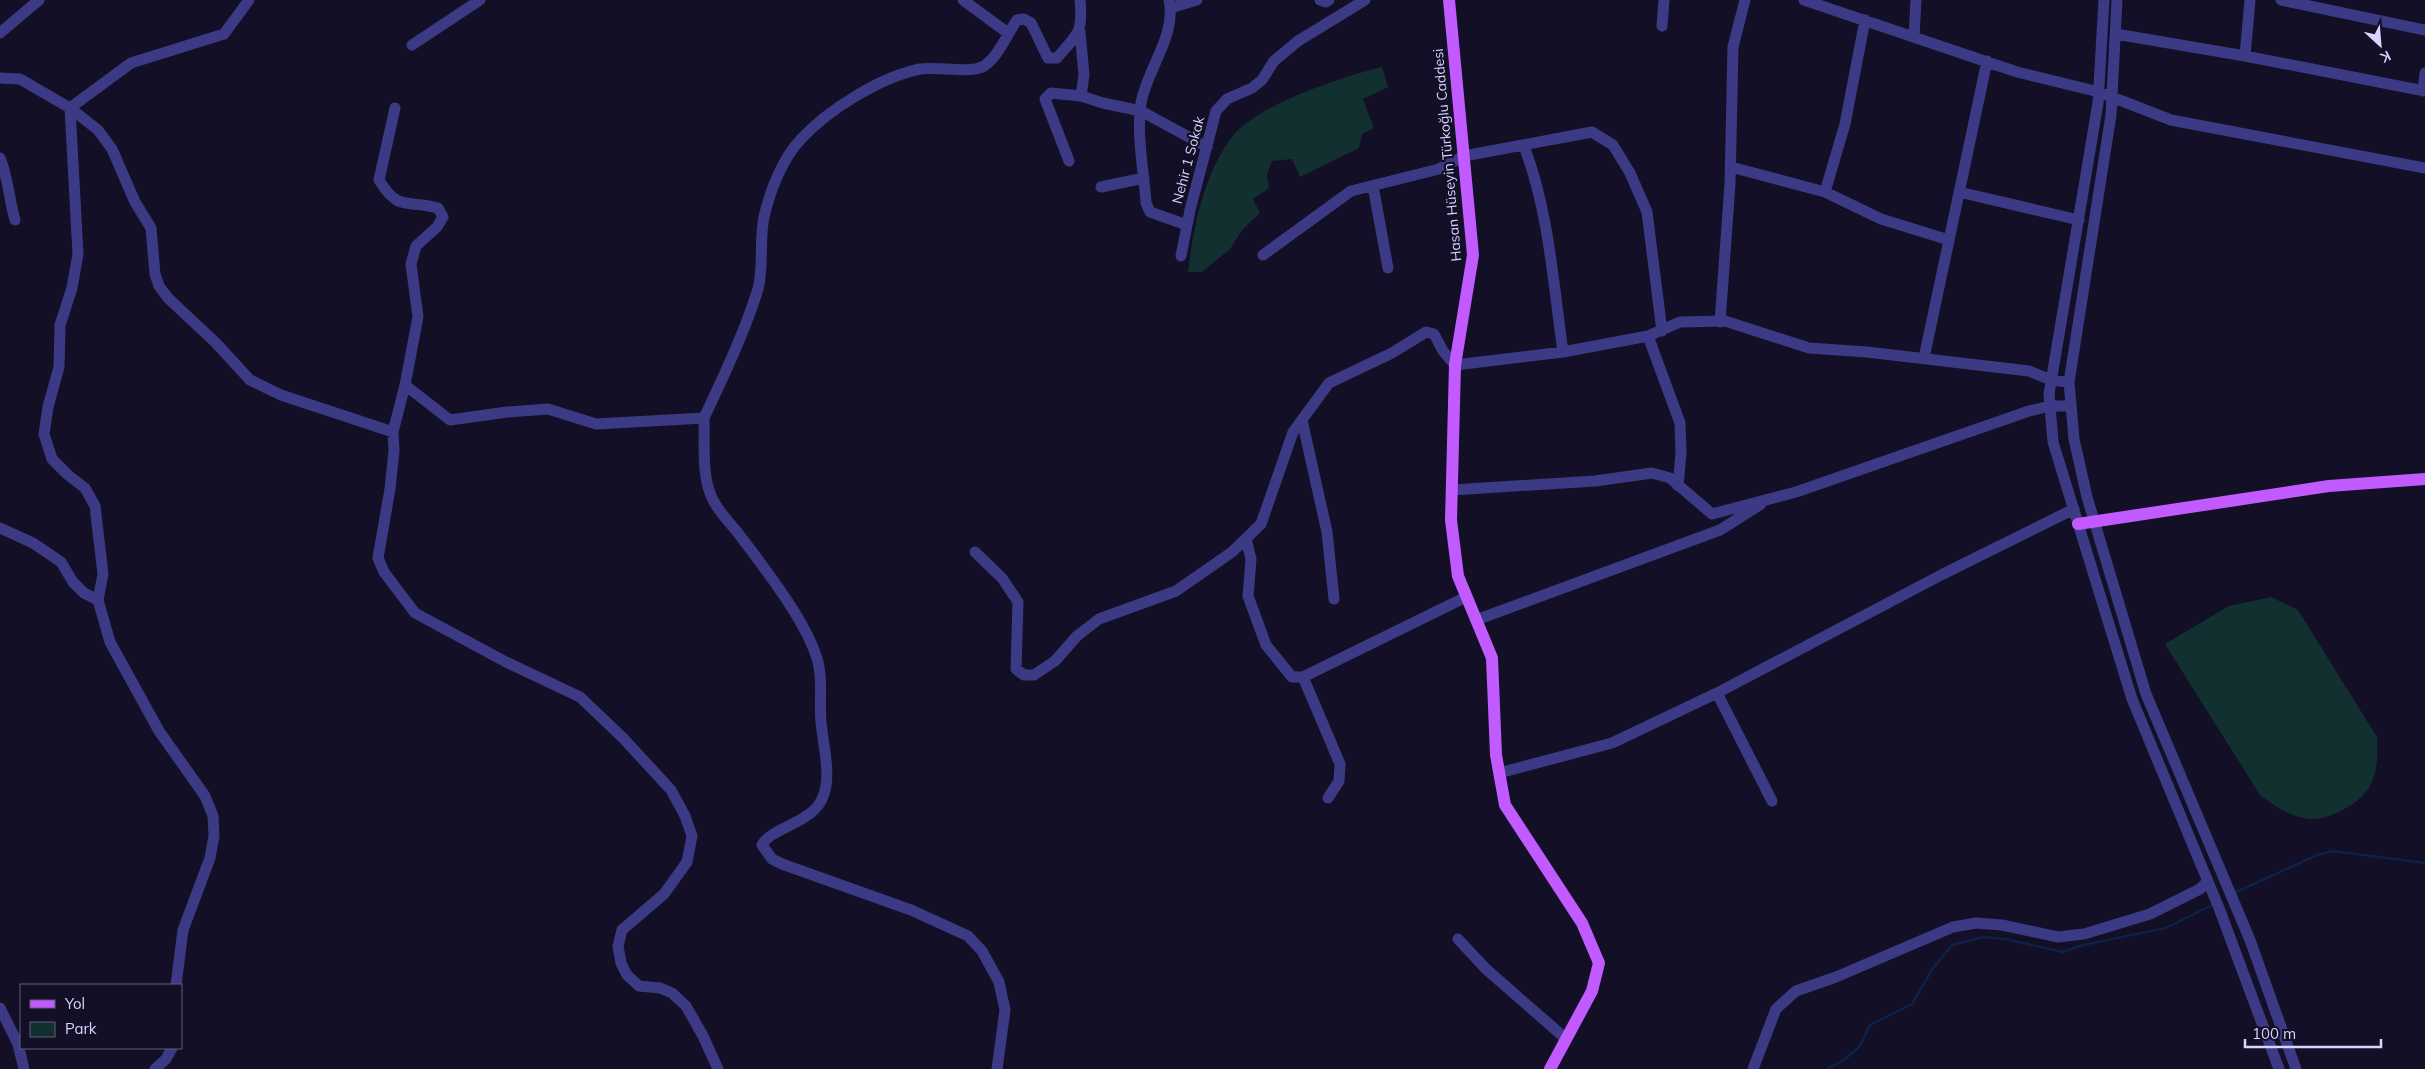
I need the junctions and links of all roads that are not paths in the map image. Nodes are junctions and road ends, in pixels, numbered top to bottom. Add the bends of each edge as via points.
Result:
1 (39, 0) edge
2 (249, 0) edge
3 (480, 0) edge
4 (963, 0) edge
5 (1080, 0) edge
6 (1197, 0) edge
7 (1320, 0) edge
8 (1329, 0) edge
9 (1365, 0) edge
10 (1449, 0) edge
11 (1664, 0) edge
12 (1745, 0) edge
13 (1804, 0) edge
14 (1916, 0) edge
15 (2104, 0) edge
16 (2117, 0) edge
17 (2250, 0) edge
18 (2281, 0) edge
19 (1170, 4) edge
20 (1865, 20) junction
21 (1662, 26) dead end
22 (2425, 30) edge
23 (1080, 32) junction
24 (0, 33) edge
25 (1008, 33) junction
26 (2116, 34) junction
27 (1914, 37) junction
28 (412, 45) dead end
29 (2245, 56) junction
30 (1987, 61) junction
31 (2425, 73) edge
32 (0, 78) edge
33 (2424, 91) edge
34 (2099, 92) junction
35 (1081, 96) junction
36 (2112, 98) junction
37 (70, 108) junction
38 (395, 108) dead end
39 (1141, 111) junction
40 (1524, 146) junction
41 (1206, 147) junction
42 (1464, 156) junction
43 (0, 158) edge
44 (1069, 161) dead end
45 (1731, 167) junction
46 (2425, 168) edge
47 (1144, 178) junction
48 (1373, 186) junction
49 (1101, 187) dead end
50 (1825, 192) junction
51 (1959, 192) junction
52 (15, 220) dead end
53 (2078, 220) junction
54 (1187, 224) junction
55 (1949, 240) junction
56 (1263, 255) dead end
57 (1181, 256) dead end
58 (1388, 268) dead end
59 (1720, 322) junction
60 (1662, 331) junction
61 (1648, 336) junction
62 (1562, 352) junction
63 (1924, 358) junction
64 (1455, 365) junction
65 (2051, 380) junction
66 (2069, 382) junction
67 (405, 385) junction
68 (2050, 406) junction
69 (2071, 406) junction
70 (704, 418) junction
71 (1302, 420) junction
72 (393, 432) junction
73 (2425, 479) edge
74 (1678, 486) junction
75 (1452, 490) junction
76 (1769, 499) junction
77 (2074, 509) junction
78 (2094, 522) junction
79 (2078, 524) junction
80 (0, 528) edge
81 (1246, 539) junction
82 (975, 552) dead end
83 (1466, 597) junction
84 (1334, 599) dead end
85 (98, 600) junction
86 (1476, 620) junction
87 (1303, 677) junction
88 (1717, 693) junction
89 (1499, 773) junction
90 (1328, 798) dead end
91 (1772, 801) dead end
92 (2208, 881) junction
93 (1458, 939) dead end
94 (176, 984) edge
95 (0, 1008) edge
96 (1566, 1038) junction
97 (171, 1049) edge
98 (24, 1069) edge
99 (155, 1069) edge
100 (718, 1069) edge
101 (997, 1069) edge
102 (1550, 1069) edge
103 (1753, 1069) edge
104 (2279, 1069) edge
105 (2296, 1069) edge

1 - 24 street
2 - 37 street via 224,34 131,63
3 - 28 street
4 - 25 street
5 - 23 street
6 - 19 street
7 - 8 street
9 - 41 street, Nehir 1 Sokak via 1298,41 1274,61 1262,80 1227,99 1216,111
10 - 42 main road, Hasan Hüseyin Türkoğlu Caddesi
11 - 21 street
12 - 45 street via 1733,47
13 - 20 street
14 - 27 street
15 - 34 street
16 - 26 street
17 - 29 street
18 - 22 street
19 - 39 street via 1171,16
20 - 27 street
20 - 50 street via 1845,124
23 - 25 street via 1052,60 1031,23 1017,20
23 - 35 street via 1084,76
25 - 70 street via 983,67 920,69 903,74 836,107 800,140 781,169 764,217 758,286 742,337
26 - 29 street
26 - 36 street
27 - 30 street
29 - 33 street
30 - 34 street
30 - 51 street
31 - 33 street
32 - 37 street via 20,78
34 - 36 street
34 - 53 street
35 - 39 street
35 - 44 street via 1052,93 1045,99
36 - 46 street via 2171,120
36 - 66 street
37 - 72 street via 98,130 112,149 151,228 155,274 168,298 250,380 281,395
37 - 85 street via 78,254 72,288 60,325 59,367 44,434 52,459 85,488 95,506 103,574
38 - 67 street via 379,180 388,195 399,202 438,208 443,217 416,246 411,264 418,317
39 - 41 street
39 - 47 street
40 - 42 street
40 - 60 street via 1592,132 1613,145 1647,212
40 - 62 street via 1544,207
41 - 54 street, Nehir 1 Sokak
42 - 48 street via 1439,169
42 - 64 main road, Hasan Hüseyin Türkoğlu Caddesi via 1473,255
43 - 52 street via 6,171 8,196
45 - 50 street
45 - 59 street
47 - 49 street
47 - 54 street via 1150,212
48 - 56 street via 1351,192
48 - 58 street
50 - 55 street via 1882,218
51 - 53 street
51 - 55 street
53 - 65 street
54 - 57 street, Nehir 1 Sokak
55 - 63 street
59 - 60 street via 1680,322
59 - 63 street via 1809,348
60 - 61 street
61 - 62 street
61 - 74 street via 1680,423
62 - 64 street
63 - 65 street via 2029,371
64 - 71 street via 1434,334 1426,332 1392,353 1329,383
64 - 75 main road, Hasan Hüseyin Türkoğlu Caddesi
65 - 66 street
65 - 68 street
66 - 69 street
67 - 70 street via 450,420 548,409 596,424
67 - 72 street
68 - 69 street
68 - 76 street
68 - 77 street via 2053,442
69 - 78 street via 2074,440
70 - 101 street via 706,480 713,500 766,569 809,638 819,663 825,793 820,805 792,826 766,838 762,846 772,859 782,864 911,910 968,936 982,952 999,982 1005,1010
71 - 81 street via 1293,432 1261,524
71 - 84 street via 1327,532
72 - 100 street via 390,489 378,558 384,572 415,613 580,697 671,790 685,816 692,836 687,862 664,894 622,930 618,946 627,975 638,986 660,988 672,993 686,1006
73 - 78 main road via 2329,486
74 - 75 street via 1670,478 1652,473 1595,481
74 - 76 street via 1712,514
75 - 83 main road, Hasan Hüseyin Türkoğlu Caddesi via 1451,520 1458,576
76 - 86 street via 1720,530
77 - 79 street
77 - 88 street
78 - 79 main road
78 - 105 street via 2146,694 2250,940
79 - 92 street via 2132,699
80 - 85 street via 33,543 61,562 73,582
81 - 82 street via 1176,591 1099,619 1055,661 1034,675 1024,675 1016,669 1018,602 1002,578
81 - 87 street via 1251,558 1248,596 1266,645 1292,677
83 - 86 main road, Hasan Hüseyin Türkoğlu Caddesi
83 - 87 street
85 - 94 street via 110,642 159,731 206,796 213,816 210,858 183,930
86 - 89 main road, Hasan Hüseyin Türkoğlu Caddesi via 1492,658
87 - 90 street via 1340,764 1338,782
88 - 89 street via 1612,743
88 - 91 street
89 - 96 main road, Hasan Hüseyin Türkoğlu Caddesi via 1505,806 1582,924 1600,963 1592,992
92 - 103 street via 2200,889 2150,914 2084,934 2058,937 1976,923 1953,927 1796,991 1776,1009
92 - 104 street
93 - 96 street via 1486,969
95 - 98 street via 18,1044
96 - 102 main road, Hasan Hüseyin Türkoğlu Caddesi
97 - 99 street

